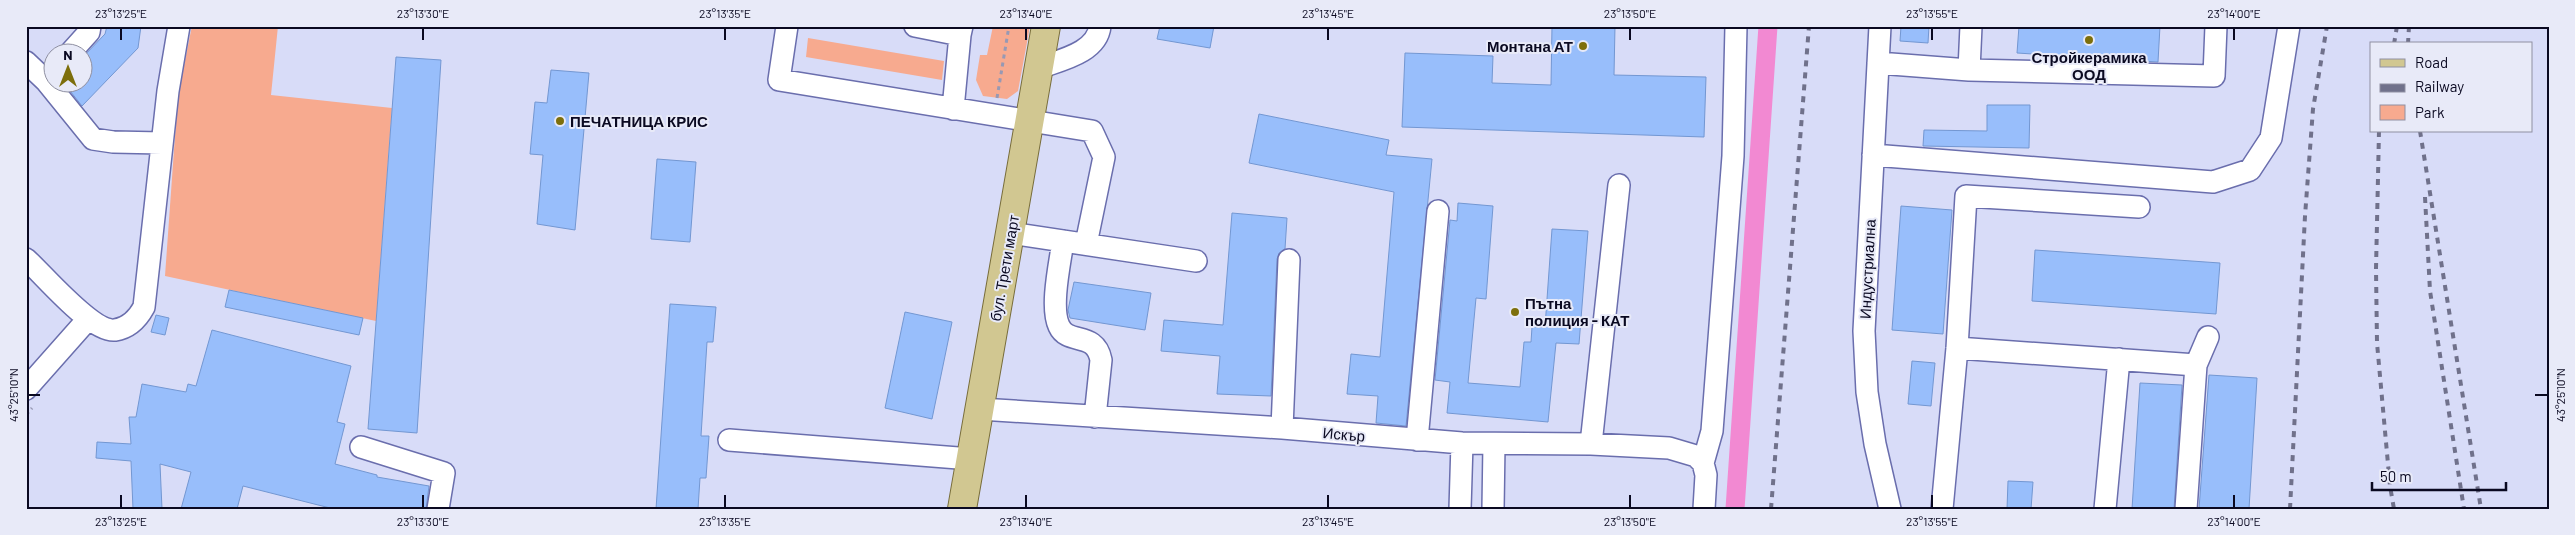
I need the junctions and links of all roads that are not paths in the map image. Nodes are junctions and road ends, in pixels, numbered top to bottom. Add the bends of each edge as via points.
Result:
1 (90, 26) edge
2 (179, 26) edge
3 (787, 26) edge
4 (1046, 26) edge
5 (1100, 26) edge
6 (1736, 26) edge
7 (1880, 26) edge
8 (1971, 26) edge
9 (2216, 26) edge
10 (2289, 26) edge
11 (913, 27) edge
12 (961, 31) edge
13 (80, 42) edge
14 (26, 62) edge
15 (1878, 62) junction
16 (1039, 68) junction
17 (1969, 70) junction
18 (42, 72) edge
19 (60, 92) edge
20 (953, 109) junction
21 (1030, 122) junction
22 (162, 143) junction
23 (1873, 155) junction
24 (1619, 185) dead end
25 (2138, 208) dead end
26 (1438, 211) dead end
27 (1010, 233) junction
28 (1063, 242) junction
29 (1086, 244) junction
30 (26, 259) edge
31 (1196, 260) dead end
32 (1289, 260) dead end
33 (88, 319) junction
34 (2208, 337) dead end
35 (1957, 348) junction
36 (2119, 359) junction
37 (2196, 365) junction
38 (26, 389) edge
39 (980, 409) junction
40 (1095, 417) junction
41 (1282, 428) junction
42 (729, 440) dead end
43 (1417, 440) junction
44 (1462, 443) junction
45 (1494, 444) junction
46 (1591, 444) junction
47 (361, 447) dead end
48 (971, 459) junction
49 (1703, 463) junction
50 (438, 509) edge
51 (962, 509) edge
52 (1460, 509) edge
53 (1493, 509) edge
54 (1704, 509) edge
55 (1890, 509) edge
56 (1942, 509) edge
57 (2105, 509) edge
58 (2186, 509) edge

1 - 13 street
2 - 22 street
3 - 20 street via 779,80
4 - 16 main road, бул. Трети март
5 - 16 street via 1099,33 1087,49
6 - 49 street via 1733,156 1712,431
7 - 15 street, Индустриална
8 - 17 street
9 - 17 street via 2214,76
10 - 23 street via 2271,138 2250,170 2213,182
11 - 12 street
12 - 20 street
14 - 18 street
15 - 17 street
15 - 23 street, Индустриална
16 - 21 main road, бул. Трети март
19 - 22 street via 93,139
20 - 21 street
21 - 27 main road, бул. Трети март
21 - 29 street via 1092,131 1104,157
22 - 33 street via 144,307 128,326 114,330 102,328
23 - 55 street, Индустриална via 1864,332 1867,392
24 - 46 street
25 - 35 street via 1966,196
26 - 43 street
27 - 28 street
27 - 39 main road, бул. Трети март
28 - 29 street
28 - 40 street via 1055,313 1059,328 1066,334 1090,342 1099,352
29 - 31 street
30 - 33 street
32 - 41 street
33 - 38 street
34 - 37 street
35 - 36 street
35 - 56 street
36 - 37 street
36 - 57 street
37 - 58 street
39 - 40 street, Искър
39 - 48 main road, бул. Трети март
40 - 41 street, Искър
41 - 43 street, Искър
42 - 48 street
43 - 44 street, Искър
44 - 45 street, Искър
44 - 52 street
45 - 46 street, Искър
45 - 53 street
46 - 49 street, Искър via 1675,449 1696,456
47 - 50 street via 444,473
48 - 51 main road, бул. Трети март
49 - 54 street via 1706,475

